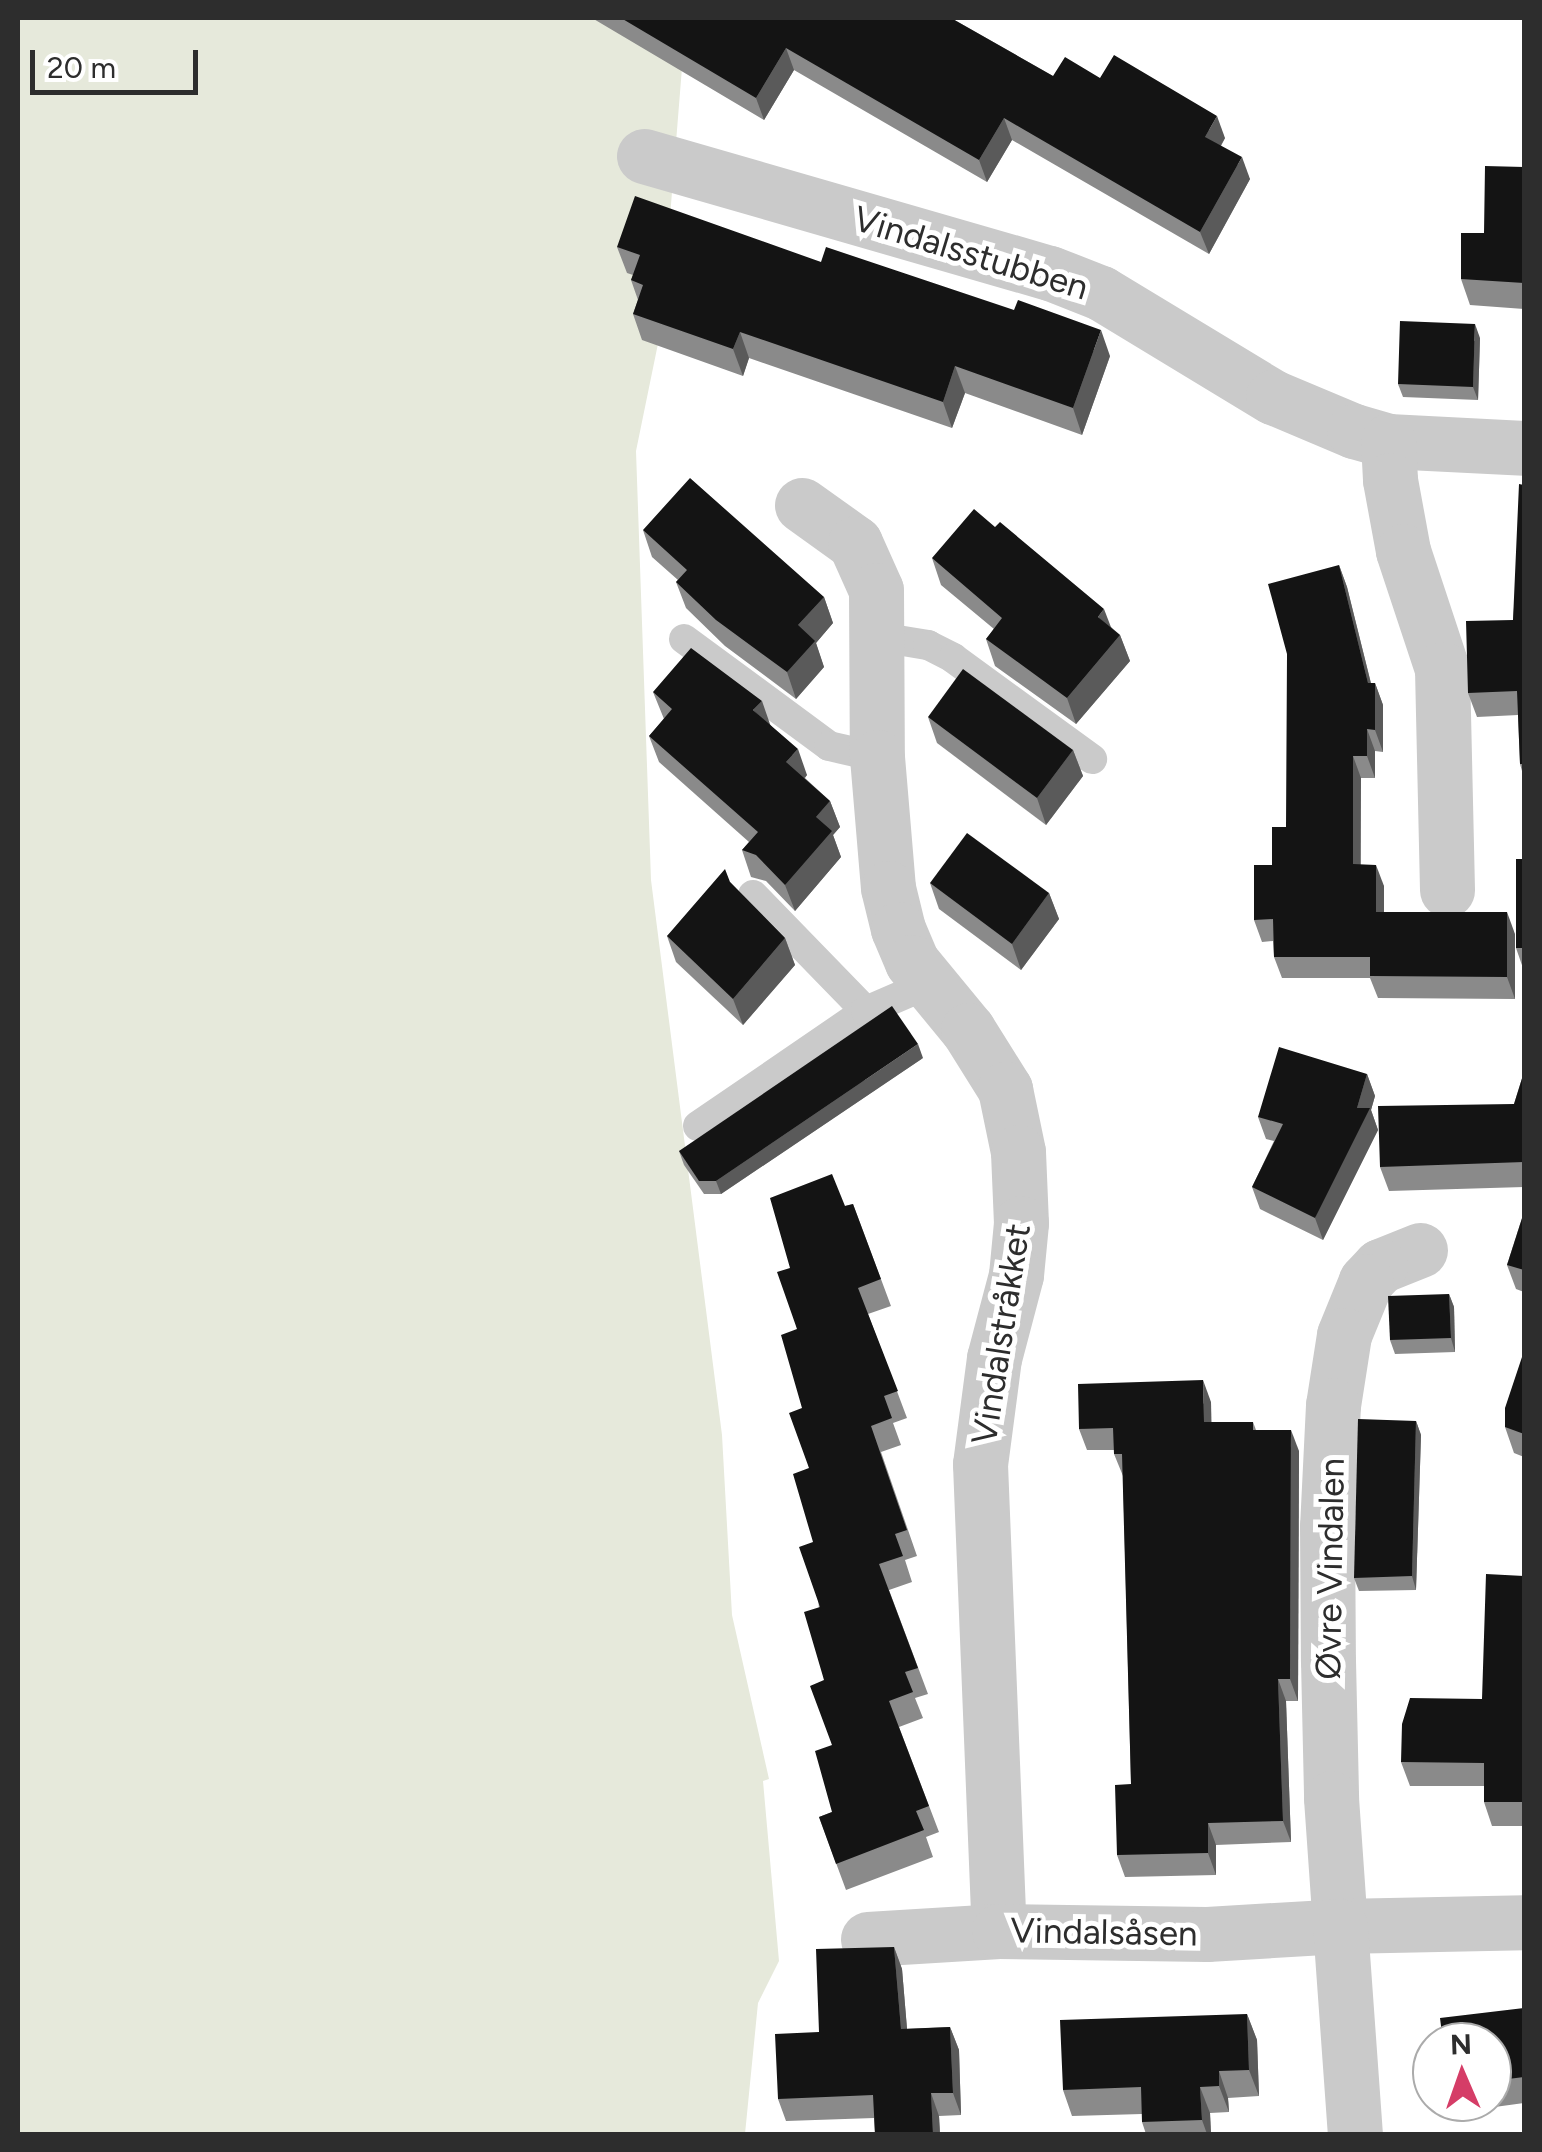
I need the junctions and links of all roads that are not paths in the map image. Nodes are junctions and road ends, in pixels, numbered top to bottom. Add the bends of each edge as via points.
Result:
1 (644, 156) dead end
2 (1388, 441) junction
3 (1524, 448) edge
4 (802, 505) dead end
5 (879, 637) junction
6 (684, 639) dead end
7 (877, 757) junction
8 (1092, 759) dead end
9 (1448, 890) dead end
10 (753, 896) dead end
11 (928, 984) junction
12 (866, 1012) junction
13 (698, 1126) dead end
14 (1420, 1250) dead end
15 (1524, 1922) edge
16 (1340, 1926) junction
17 (999, 1930) junction
18 (868, 1939) dead end
19 (1355, 2134) edge

1 - 2 street, Vindalsstubben via 1102,292 1273,397
2 - 3 street, Vindalsstubben
2 - 9 street via 1395,517 1442,670
4 - 5 street, Vindalstråkket via 855,543 867,562
5 - 7 street, Vindalstråkket
5 - 8 lane via 928,645 953,658
6 - 7 lane via 830,746
7 - 11 street, Vindalstråkket via 888,888 912,962
10 - 12 lane
11 - 12 lane
11 - 17 street, Vindalstråkket via 968,1030 1005,1090 1021,1180 1016,1275 994,1358 980,1464
12 - 13 lane
14 - 16 street, Øvre Vindalen via 1380,1266 1366,1280 1344,1335 1333,1406 1328,1660
15 - 16 street, Vindalsåsen
16 - 17 street, Vindalsåsen via 1206,1934
16 - 19 street
17 - 18 street, Vindalsåsen

